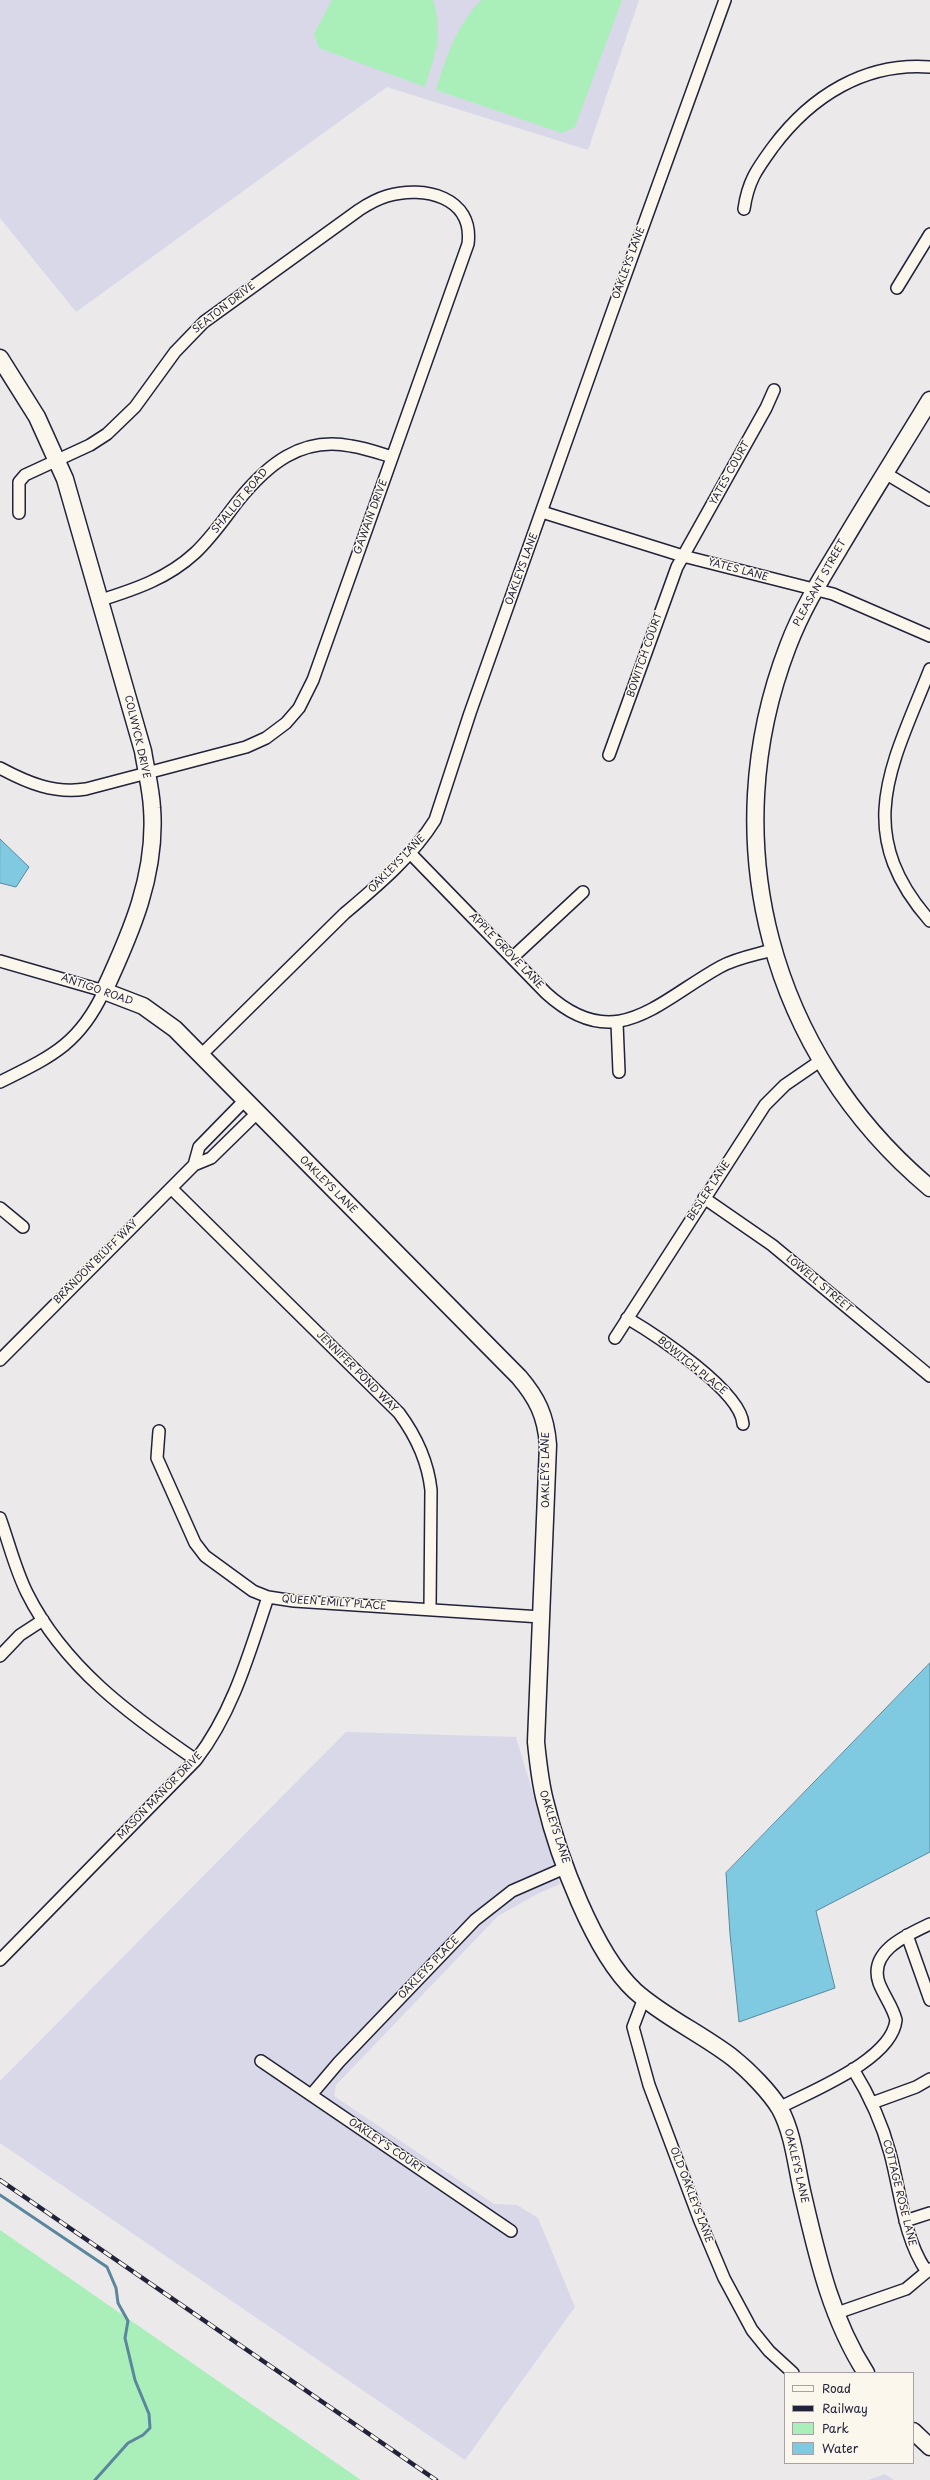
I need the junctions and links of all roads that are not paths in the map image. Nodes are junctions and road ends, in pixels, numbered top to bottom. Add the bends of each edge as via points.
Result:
1 (725, 0) edge
2 (930, 68) edge
3 (418, 193) joint
4 (744, 209) dead end
5 (930, 234) edge
6 (897, 288) dead end
7 (0, 358) edge
8 (774, 390) dead end
9 (930, 400) edge
10 (392, 457) junction
11 (57, 460) junction
12 (885, 473) junction
13 (930, 500) edge
14 (542, 512) junction
15 (18, 513) dead end
16 (683, 556) junction
17 (815, 590) junction
18 (101, 600) junction
19 (930, 636) edge
20 (930, 669) edge
21 (610, 755) dead end
22 (0, 768) edge
23 (147, 773) junction
24 (410, 853) junction
25 (583, 892) dead end
26 (930, 921) edge
27 (772, 950) junction
28 (512, 958) junction
29 (0, 961) edge
30 (104, 991) junction
31 (617, 1023) junction
32 (201, 1055) junction
33 (820, 1061) junction
34 (619, 1072) dead end
35 (0, 1082) edge
36 (245, 1100) junction
37 (257, 1113) junction
38 (194, 1165) junction
39 (171, 1188) junction
40 (930, 1188) edge
41 (704, 1198) junction
42 (0, 1208) edge
43 (23, 1227) dead end
44 (627, 1318) junction
45 (615, 1338) dead end
46 (0, 1360) edge
47 (930, 1376) edge
48 (743, 1424) dead end
49 (159, 1431) dead end
50 (0, 1518) edge
51 (268, 1597) junction
52 (430, 1609) junction
53 (541, 1617) junction
54 (42, 1620) junction
55 (0, 1656) edge
56 (196, 1760) junction
57 (567, 1867) junction
58 (930, 1924) edge
59 (907, 1935) junction
60 (0, 1960) edge
61 (644, 1998) junction
62 (930, 2000) edge
63 (261, 2061) dead end
64 (853, 2069) junction
65 (930, 2079) edge
66 (311, 2095) junction
67 (872, 2103) junction
68 (779, 2108) junction
69 (930, 2213) edge
70 (905, 2221) junction
71 (511, 2231) dead end
72 (928, 2270) edge
73 (834, 2314) junction
74 (792, 2372) edge
75 (865, 2372) edge
76 (914, 2432) edge
77 (930, 2447) edge

1 - 14 street, OAKLEYS LANE
2 - 4 street via 899,67 868,73 834,88 806,109 781,136 752,177
3 - 10 street, GAWAIN DRIVE via 442,197 454,203 466,219 469,236
3 - 11 street, SEATON DRIVE via 388,196 368,204 224,306 179,347 122,421 90,445
5 - 6 street
7 - 11 street, COLWYCK DRIVE via 37,416
8 - 16 street, YATES COURT
9 - 12 street, PLEASANT STREET
10 - 18 street, SHALLOT ROAD via 339,444 307,448 282,458 260,475 213,534 178,567 141,587
10 - 23 street, GAWAIN DRIVE via 313,680 299,708 278,730 246,747
11 - 15 street, SEATON DRIVE via 30,471 20,482
11 - 18 street, COLWYCK DRIVE via 76,513
12 - 13 street
12 - 17 street, PLEASANT STREET
14 - 16 street, YATES LANE
14 - 24 street, OAKLEYS LANE via 470,713 440,808 425,836
16 - 17 street, YATES LANE
16 - 21 street, BOWITCH COURT via 670,583
17 - 19 street, YATES LANE via 858,604
17 - 27 street, PLEASANT STREET via 786,652 768,707 760,745 755,808 756,850 761,897
18 - 23 street, COLWYCK DRIVE
20 - 26 street via 894,757 886,788 884,809 886,839 895,867 906,890
22 - 23 street, GAWAIN DRIVE via 52,790 66,792
23 - 30 street, COLWYCK DRIVE via 153,827 145,887 137,915
24 - 28 street, APPLE GROVE LANE
24 - 32 street, OAKLEYS LANE via 344,914
25 - 28 street
27 - 31 street, APPLE GROVE LANE via 722,966 642,1015
27 - 33 street, PLEASANT STREET via 792,1006
28 - 31 street, APPLE GROVE LANE via 562,1008 590,1021
29 - 30 street, ANTIGO ROAD
30 - 32 street, ANTIGO ROAD via 156,1014
30 - 35 street, COLWYCK DRIVE via 90,1019 60,1050
31 - 34 street
32 - 36 street, OAKLEYS LANE
33 - 40 street, PLEASANT STREET via 863,1122
33 - 41 street, BESLER LANE via 785,1085 765,1105
36 - 37 street, OAKLEYS LANE
36 - 38 street, BRANDON BLUFF WAY via 199,1147
37 - 38 street, BRANDON BLUFF WAY via 211,1158
37 - 53 street, OAKLEYS LANE via 533,1394 544,1417 548,1445
38 - 39 street, BRANDON BLUFF WAY
39 - 46 street, BRANDON BLUFF WAY
39 - 52 street, JENNIFER POND WAY via 399,1413 409,1426 423,1455 430,1479
41 - 44 street, BESLER LANE
41 - 47 street, LOWELL STREET via 772,1245
42 - 43 street
44 - 45 street, BESLER LANE
44 - 48 street, BOWITCH PLACE via 678,1352 723,1390 742,1414
49 - 51 street, QUEEN EMILY PLACE via 157,1458 194,1543 205,1556 230,1575 253,1591
50 - 54 street via 26,1592
51 - 52 street, QUEEN EMILY PLACE via 294,1601
51 - 56 street, MASON MANOR DRIVE via 245,1669 225,1715
52 - 53 street, QUEEN EMILY PLACE
53 - 57 street, OAKLEYS LANE via 536,1742 538,1764 545,1803
54 - 55 street via 20,1635
54 - 56 street via 73,1661 100,1687 154,1731
56 - 60 street, MASON MANOR DRIVE
57 - 61 street, OAKLEYS LANE via 603,1948 621,1976
57 - 66 street, OAKLEYS PLACE via 512,1891 475,1920 339,2062
58 - 59 street
59 - 62 street
59 - 64 street via 882,1955 877,1969 880,1984 895,2014 893,2033 885,2044
61 - 68 street, OAKLEYS LANE via 733,2058
61 - 74 street, OLD OAKLEYS LANE via 633,2027 649,2085 700,2221 727,2284 752,2330
63 - 66 street, OAKLEY'S COURT
64 - 67 street, COTTAGE ROSE LANE
64 - 68 street
65 - 67 street via 916,2087
66 - 71 street, OAKLEY'S COURT
67 - 70 street, COTTAGE ROSE LANE via 890,2152
68 - 73 street, OAKLEYS LANE via 790,2134 822,2276
69 - 70 street
70 - 72 street, COTTAGE ROSE LANE via 915,2255
72 - 73 street via 906,2289
73 - 75 street, OAKLEYS LANE
76 - 77 street

